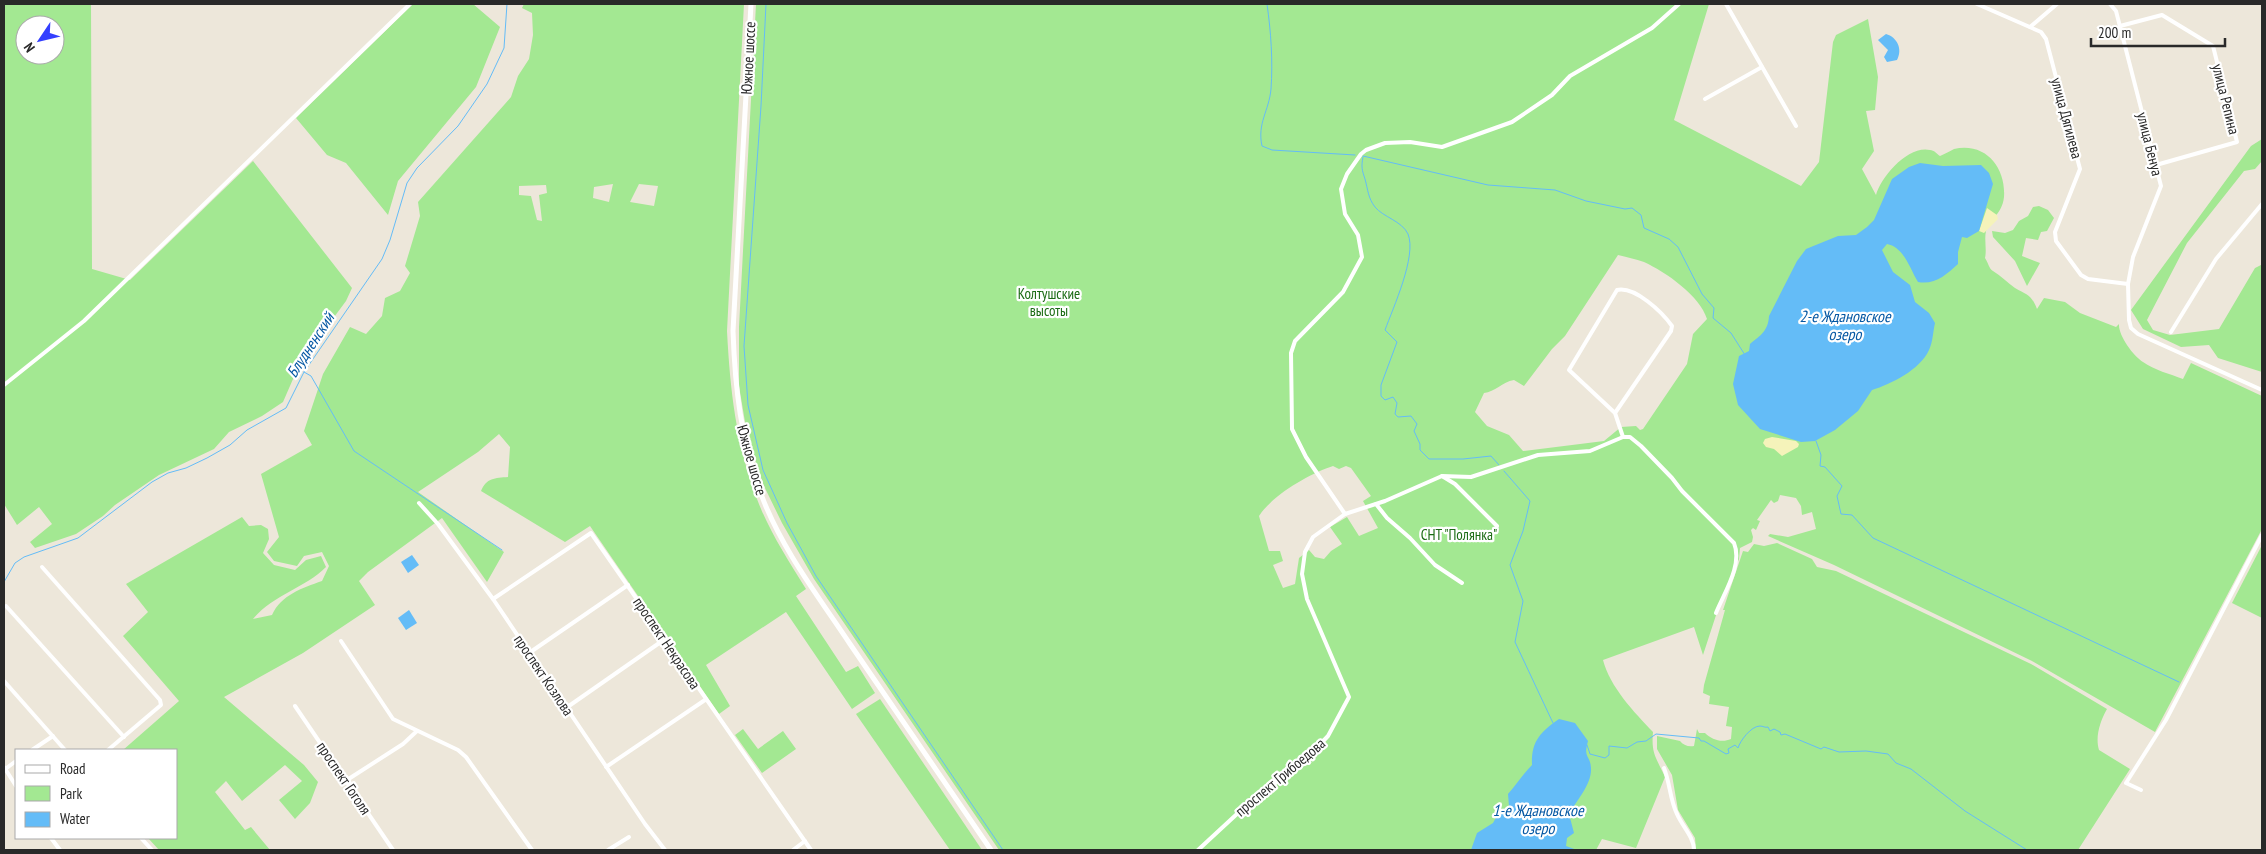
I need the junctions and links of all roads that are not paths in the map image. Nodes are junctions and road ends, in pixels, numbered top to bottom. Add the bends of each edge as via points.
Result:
1 (410, 4) edge
2 (751, 4) edge
3 (1679, 4) edge
4 (1726, 4) edge
5 (1977, 4) edge
6 (2057, 4) edge
7 (2110, 4) edge
8 (2120, 26) junction
9 (2030, 27) junction
10 (1762, 68) junction
11 (1705, 99) dead end
12 (1796, 126) dead end
13 (2156, 165) junction
14 (2262, 204) edge
15 (2128, 284) junction
16 (2172, 332) dead end
17 (4, 385) edge
18 (2262, 390) edge
19 (1615, 413) junction
20 (1623, 437) junction
21 (1442, 476) junction
22 (419, 503) dead end
23 (1376, 504) junction
24 (1345, 514) junction
25 (1498, 526) dead end
26 (2262, 535) edge
27 (42, 567) dead end
28 (1462, 583) dead end
29 (628, 585) junction
30 (493, 599) junction
31 (6, 606) dead end
32 (1716, 612) dead end
33 (665, 639) junction
34 (341, 640) dead end
35 (529, 653) junction
36 (4, 681) edge
37 (705, 700) junction
38 (295, 706) dead end
39 (566, 708) junction
40 (417, 731) junction
41 (53, 736) junction
42 (124, 736) junction
43 (34, 749) edge
44 (64, 749) edge
45 (109, 749) edge
46 (15, 763) edge
47 (606, 767) junction
48 (1664, 768) dead end
49 (4, 769) edge
50 (346, 780) junction
51 (15, 785) edge
52 (2141, 790) dead end
53 (628, 837) dead end
54 (52, 839) edge
55 (142, 839) edge
56 (805, 841) junction
57 (60, 850) edge
58 (152, 850) edge
59 (393, 850) edge
60 (532, 850) edge
61 (608, 850) edge
62 (665, 850) edge
63 (793, 850) edge
64 (811, 850) edge
65 (991, 850) edge
66 (1198, 850) edge
67 (1694, 850) edge

1 - 17 street via 84,321
2 - 65 street, Южное шоссе via 733,331 735,384 743,438 761,495 808,582
3 - 24 street via 1648,31 1570,76 1552,95 1512,122 1442,147 1410,142 1385,143 1366,150 1350,168 1341,189 1342,204 1358,235 1362,257 1343,292 1295,342 1291,353 1292,429 1306,457
4 - 10 street
5 - 9 street, улица Дягилева
6 - 9 street
7 - 8 street, улица Бенуа via 2116,11
8 - 13 street, улица Бенуа
8 - 13 street, улица Репина via 2162,15 2213,46 2237,142
9 - 15 street, улица Дягилева via 2041,32 2046,39 2080,169 2055,232 2056,241 2081,276
10 - 11 street
10 - 12 street
13 - 15 street, улица Бенуа via 2160,193 2133,258
14 - 16 street via 2216,260
15 - 18 street, улица Бенуа via 2129,320 2131,328 2138,334
19 - 19 street via 1650,365 1672,326 1647,300 1622,289 1617,290 1569,370
19 - 20 street
20 - 21 street via 1590,451 1538,456 1471,477
20 - 32 street via 1630,437 1641,446 1734,543 1735,568
21 - 23 street
21 - 25 street
22 - 30 street, проспект Козлова
23 - 24 street
23 - 28 street via 1435,565
24 - 66 street, проспект Грибоедова via 1313,537 1305,552 1302,574 1307,599 1349,697 1328,736 1308,757
26 - 52 street via 2166,720 2126,783
27 - 42 street via 160,700 161,705
29 - 30 street, проспект Некрасова via 591,533
29 - 33 street, проспект Некрасова
29 - 35 street
30 - 35 street, проспект Козлова
31 - 42 street
33 - 37 street, проспект Некрасова
33 - 39 street
34 - 40 street via 394,720
35 - 39 street, проспект Козлова
36 - 41 street
37 - 47 street
37 - 56 street, проспект Некрасова
38 - 50 street, проспект Гоголя
39 - 47 street, проспект Козлова
40 - 50 street via 403,744
40 - 60 street via 466,757
41 - 43 street
41 - 44 street
42 - 45 street
46 - 49 street
47 - 62 street, проспект Козлова
48 - 67 street via 1676,814
49 - 51 street
50 - 59 street, проспект Гоголя
53 - 61 street
54 - 57 street
55 - 58 street
56 - 63 street
56 - 64 street, проспект Некрасова

